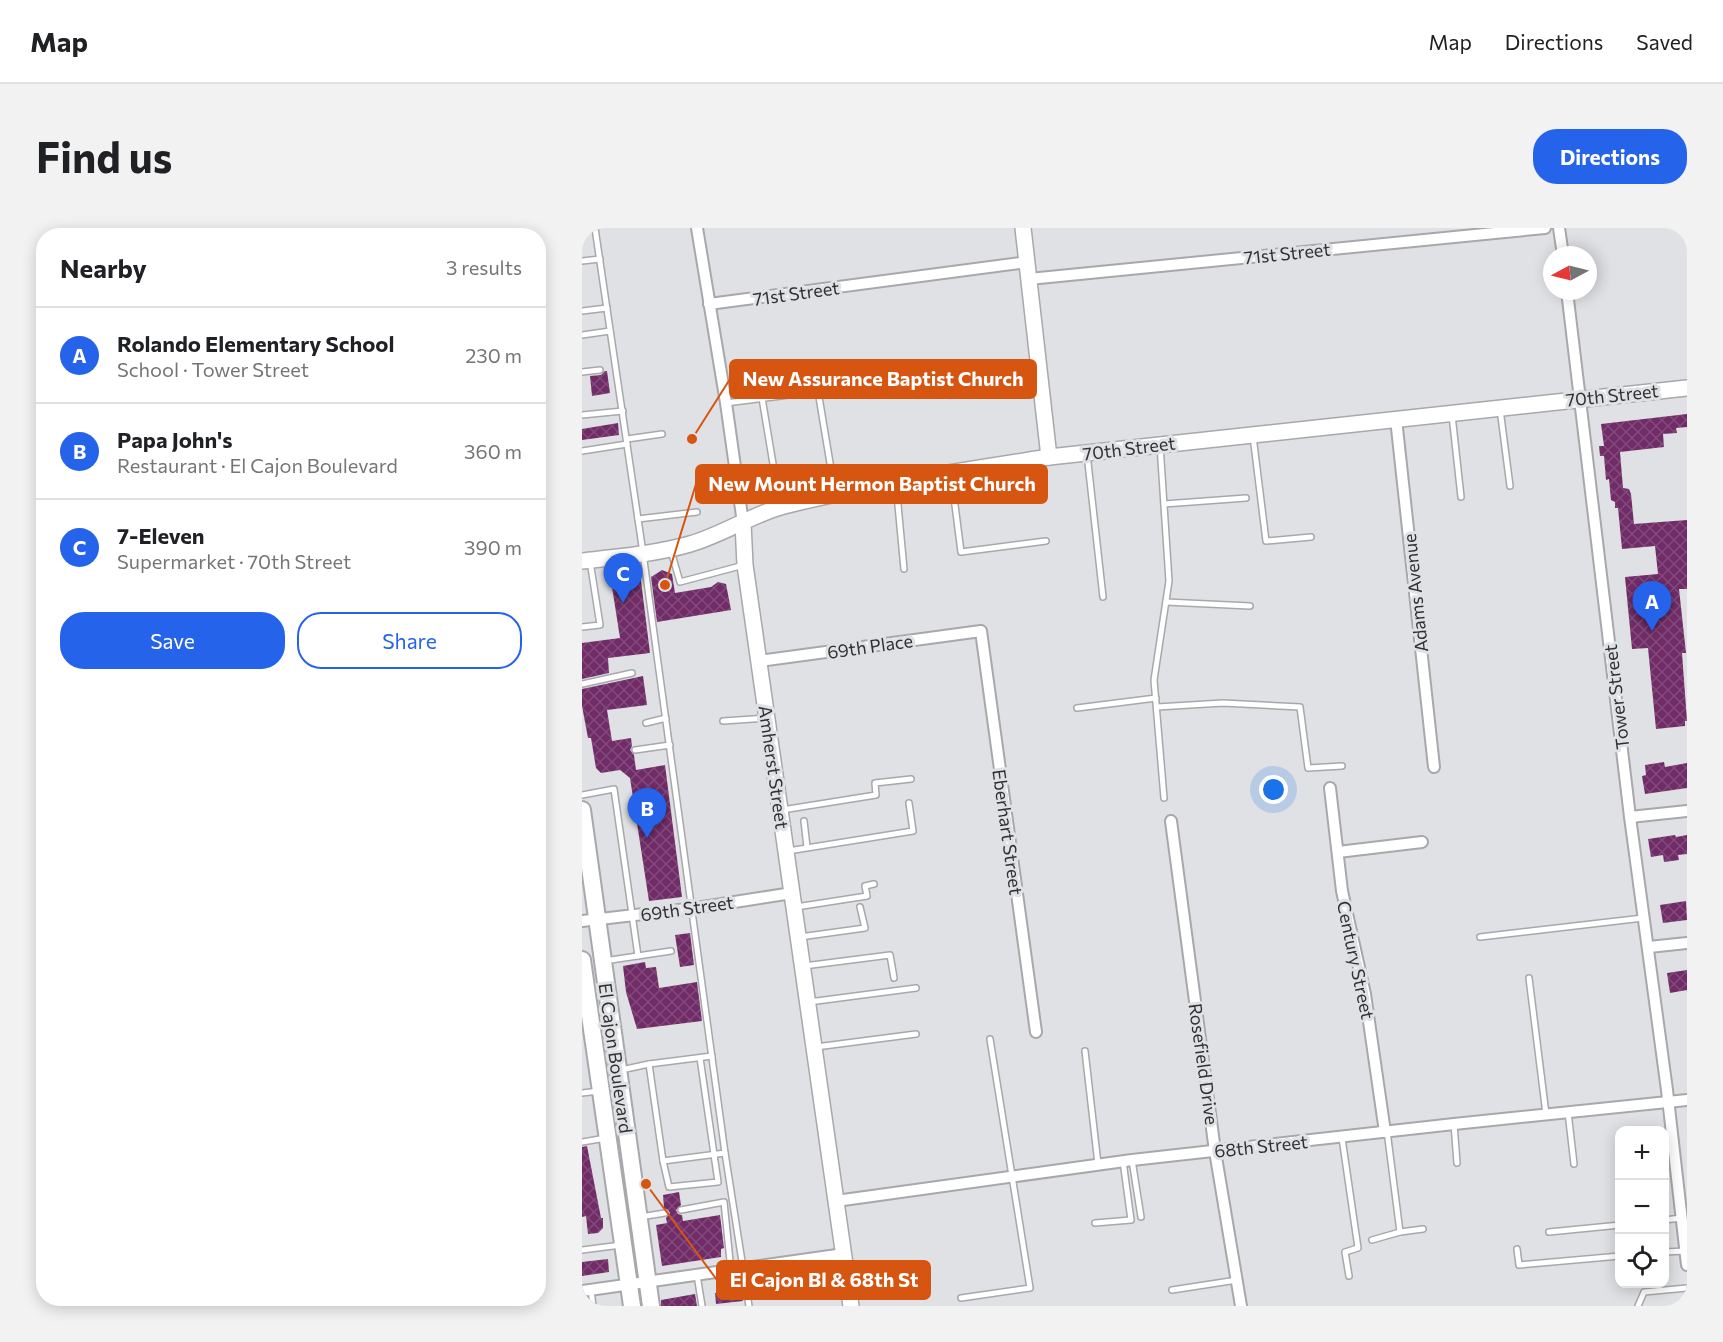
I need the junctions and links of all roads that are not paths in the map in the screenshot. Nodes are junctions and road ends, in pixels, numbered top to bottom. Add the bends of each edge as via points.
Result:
1 (595, 228) edge
2 (697, 228) edge
3 (1023, 228) edge
4 (1545, 228) edge
5 (1559, 228) edge
6 (1562, 246) edge
7 (600, 259) junction
8 (582, 261) edge
9 (1027, 262) junction
10 (1029, 279) junction
11 (1568, 300) edge
12 (709, 304) junction
13 (607, 308) junction
14 (582, 311) edge
15 (610, 331) junction
16 (582, 335) edge
17 (1039, 363) junction
18 (600, 370) dead end
19 (582, 372) edge
20 (1687, 388) edge
21 (818, 391) junction
22 (762, 398) junction
23 (1580, 399) junction
24 (726, 403) junction
25 (1500, 407) junction
26 (622, 411) junction
27 (1452, 413) junction
28 (582, 415) edge
29 (1396, 419) junction
30 (662, 434) dead end
31 (1253, 434) junction
32 (627, 442) junction
33 (1160, 444) junction
34 (582, 451) edge
35 (1087, 453) junction
36 (1049, 457) junction
37 (950, 473) junction
38 (896, 482) junction
39 (1510, 486) dead end
40 (835, 494) junction
41 (1461, 497) dead end
42 (1246, 498) dead end
43 (1164, 504) junction
44 (780, 507) junction
45 (697, 512) dead end
46 (639, 519) junction
47 (743, 523) junction
48 (1311, 537) dead end
49 (1046, 540) dead end
50 (670, 548) junction
51 (644, 553) junction
52 (586, 561) edge
53 (745, 565) junction
54 (904, 569) dead end
55 (1103, 597) dead end
56 (1166, 602) junction
57 (1250, 606) dead end
58 (582, 627) edge
59 (981, 631) joint
60 (759, 661) junction
61 (632, 673) dead end
62 (582, 684) edge
63 (1156, 698) junction
64 (1157, 707) junction
65 (1077, 708) dead end
66 (666, 718) junction
67 (767, 718) junction
68 (723, 721) dead end
69 (646, 723) dead end
70 (670, 745) junction
71 (635, 750) dead end
72 (1342, 766) dead end
73 (1434, 767) dead end
74 (911, 779) dead end
75 (1330, 788) dead end
76 (582, 795) edge
77 (1164, 798) dead end
78 (909, 803) dead end
79 (582, 810) edge
80 (780, 811) junction
81 (1687, 811) edge
82 (1630, 817) junction
83 (804, 821) dead end
84 (1172, 821) dead end
85 (1422, 842) dead end
86 (807, 847) junction
87 (786, 852) junction
88 (1338, 852) junction
89 (874, 884) dead end
90 (793, 900) junction
91 (860, 907) dead end
92 (692, 909) junction
93 (633, 915) junction
94 (1645, 918) junction
95 (589, 920) edge
96 (798, 937) junction
97 (1480, 937) dead end
98 (1687, 943) edge
99 (1649, 947) junction
100 (671, 951) dead end
101 (638, 956) junction
102 (582, 960) edge
103 (603, 961) junction
104 (802, 966) junction
105 (894, 978) dead end
106 (1529, 978) dead end
107 (916, 988) dead end
108 (808, 1002) junction
109 (586, 1013) edge
110 (1036, 1032) dead end
111 (916, 1034) dead end
112 (990, 1039) dead end
113 (814, 1047) junction
114 (1085, 1051) dead end
115 (712, 1056) junction
116 (700, 1058) junction
117 (648, 1064) junction
118 (618, 1071) junction
119 (601, 1091) junction
120 (582, 1093) edge
121 (1687, 1100) edge
122 (1669, 1102) junction
123 (1568, 1112) junction
124 (1546, 1114) junction
125 (1454, 1124) junction
126 (1386, 1132) junction
127 (607, 1138) junction
128 (1342, 1138) junction
129 (582, 1142) edge
130 (1215, 1151) junction
131 (725, 1153) junction
132 (714, 1154) junction
133 (663, 1161) junction
134 (1127, 1161) junction
135 (1457, 1162) dead end
136 (1098, 1164) junction
137 (1574, 1164) dead end
138 (1012, 1175) junction
139 (836, 1201) junction
140 (681, 1210) dead end
141 (665, 1213) dead end
142 (639, 1217) junction
143 (1141, 1217) dead end
144 (1682, 1218) junction
145 (1669, 1220) edge
146 (1095, 1222) dead end
147 (1615, 1226) edge
148 (1423, 1229) dead end
149 (1400, 1232) junction
150 (1550, 1232) dead end
151 (1372, 1240) dead end
152 (623, 1245) junction
153 (1516, 1249) dead end
154 (582, 1250) edge
155 (1686, 1251) edge
156 (1669, 1252) edge
157 (844, 1254) junction
158 (1615, 1256) edge
159 (1687, 1265) edge
160 (743, 1269) junction
161 (731, 1271) junction
162 (697, 1275) junction
163 (1349, 1276) dead end
164 (1237, 1280) junction
165 (648, 1282) junction
166 (628, 1285) junction
167 (1687, 1288) edge
168 (586, 1290) edge
169 (1172, 1290) dead end
170 (961, 1298) dead end
171 (593, 1306) edge
172 (632, 1306) edge
173 (651, 1306) edge
174 (702, 1306) edge
175 (748, 1306) edge
176 (851, 1306) edge
177 (1241, 1306) edge
178 (1638, 1306) edge

1 - 7 lane
2 - 12 street, Amherst Street
3 - 9 main road
4 - 10 street, 71st Street
5 - 6 street
7 - 8 lane
7 - 13 lane
9 - 10 main road
9 - 12 street, 71st Street
10 - 17 main road
11 - 23 street, Tower Street
12 - 24 street, Amherst Street
13 - 14 lane
13 - 15 lane
15 - 16 lane
15 - 26 lane
17 - 21 lane
17 - 36 main road
18 - 19 lane
20 - 23 main road, 70th Street
21 - 22 lane
21 - 40 lane
22 - 24 lane
22 - 44 lane
23 - 25 main road, 70th Street
23 - 82 street, Tower Street
24 - 47 street, Amherst Street
25 - 27 main road, 70th Street
25 - 39 lane
26 - 28 lane
26 - 32 lane
27 - 29 main road, 70th Street
27 - 41 lane
29 - 31 main road, 70th Street
29 - 73 street, Adams Avenue
30 - 32 lane
31 - 33 main road, 70th Street
31 - 48 lane via 1266,541
32 - 34 lane
32 - 46 lane
33 - 35 main road, 70th Street
33 - 43 lane
35 - 36 main road, 70th Street
35 - 55 lane
36 - 37 main road, 70th Street
37 - 38 main road, 70th Street
37 - 49 lane via 961,552
38 - 40 main road, 70th Street
38 - 54 lane
40 - 44 main road, 70th Street
42 - 43 lane
43 - 56 lane via 1169,581
44 - 47 main road, 70th Street
45 - 46 lane
46 - 51 lane
47 - 50 main road, 70th Street via 691,544
47 - 53 main road, Amherst Street
50 - 51 main road, 70th Street
50 - 53 lane via 680,582
51 - 52 main road, 70th Street
51 - 66 lane
52 - 58 lane via 600,625
53 - 60 main road, Amherst Street
56 - 57 lane
56 - 63 lane
59 - 60 street, 69th Place
59 - 110 street, Eberhart Street
60 - 67 main road, Amherst Street
61 - 62 lane
63 - 64 lane
63 - 65 lane
64 - 72 lane via 1223,703 1300,707 1308,768
64 - 77 lane
66 - 69 lane
66 - 70 lane
67 - 68 lane
67 - 80 main road, Amherst Street
70 - 71 lane
70 - 92 lane
74 - 80 lane via 875,783 876,795
75 - 88 street, Century Street
76 - 93 lane via 614,789
78 - 86 lane via 912,831
79 - 95 main road, El Cajon Boulevard
80 - 87 main road, Amherst Street
81 - 82 street
82 - 94 street, Tower Street
83 - 86 lane
84 - 130 street, Rosefield Drive
85 - 88 street
86 - 87 lane
87 - 90 main road, Amherst Street
88 - 126 street, Century Street
89 - 90 lane via 866,886 867,896
90 - 92 street, 69th Street
90 - 96 main road, Amherst Street
91 - 96 lane via 865,928
92 - 93 street, 69th Street
92 - 115 lane
93 - 95 street, 69th Street
93 - 101 lane
94 - 97 lane
94 - 99 street, Tower Street
95 - 103 main road, El Cajon Boulevard
96 - 104 main road, Amherst Street
98 - 99 street
99 - 122 street, Tower Street
100 - 101 lane
101 - 103 lane
102 - 109 main road, El Cajon Boulevard
103 - 118 main road, El Cajon Boulevard
104 - 105 lane via 890,955
104 - 108 main road, Amherst Street
106 - 124 lane
107 - 108 lane
108 - 113 main road, Amherst Street
109 - 119 main road, El Cajon Boulevard
111 - 113 lane
112 - 138 lane
113 - 139 main road, Amherst Street
114 - 136 lane
115 - 116 lane
115 - 131 lane
116 - 117 lane
116 - 132 lane
117 - 118 lane
117 - 133 lane
118 - 142 main road, El Cajon Boulevard
119 - 120 lane
119 - 127 main road, El Cajon Boulevard
121 - 122 street, 68th Street
122 - 123 street, 68th Street
122 - 144 street, Tower Street
123 - 124 street, 68th Street
123 - 137 lane
124 - 125 street, 68th Street
125 - 126 street, 68th Street
125 - 135 lane
126 - 128 street, 68th Street
126 - 149 lane
127 - 129 lane
127 - 152 main road, El Cajon Boulevard
128 - 130 street, 68th Street
128 - 163 lane via 1358,1248 1345,1252
130 - 134 street, 68th Street
130 - 164 street, Rosefield Drive
131 - 132 lane
131 - 160 lane
132 - 133 lane
132 - 133 lane via 718,1182 669,1187
134 - 136 street, 68th Street
134 - 143 lane
134 - 146 lane via 1131,1220
136 - 138 street, 68th Street
138 - 139 street, 68th Street
138 - 170 lane via 1030,1288
139 - 157 main road, Amherst Street
140 - 161 lane via 724,1202
141 - 142 lane
142 - 165 main road, El Cajon Boulevard
144 - 145 lane
144 - 155 street, Tower Street
147 - 150 lane
148 - 149 lane
149 - 151 lane
152 - 154 lane
152 - 166 main road, El Cajon Boulevard
153 - 158 lane via 1519,1265
155 - 156 lane
155 - 159 street, Tower Street
157 - 160 street
157 - 176 main road, Amherst Street
160 - 161 street
160 - 175 lane
161 - 162 street
162 - 165 street
162 - 174 lane
164 - 169 lane
164 - 177 street, Rosefield Drive
165 - 166 street
165 - 173 main road, El Cajon Boulevard
166 - 168 street
166 - 172 main road, El Cajon Boulevard
167 - 178 lane via 1644,1293
168 - 171 lane

